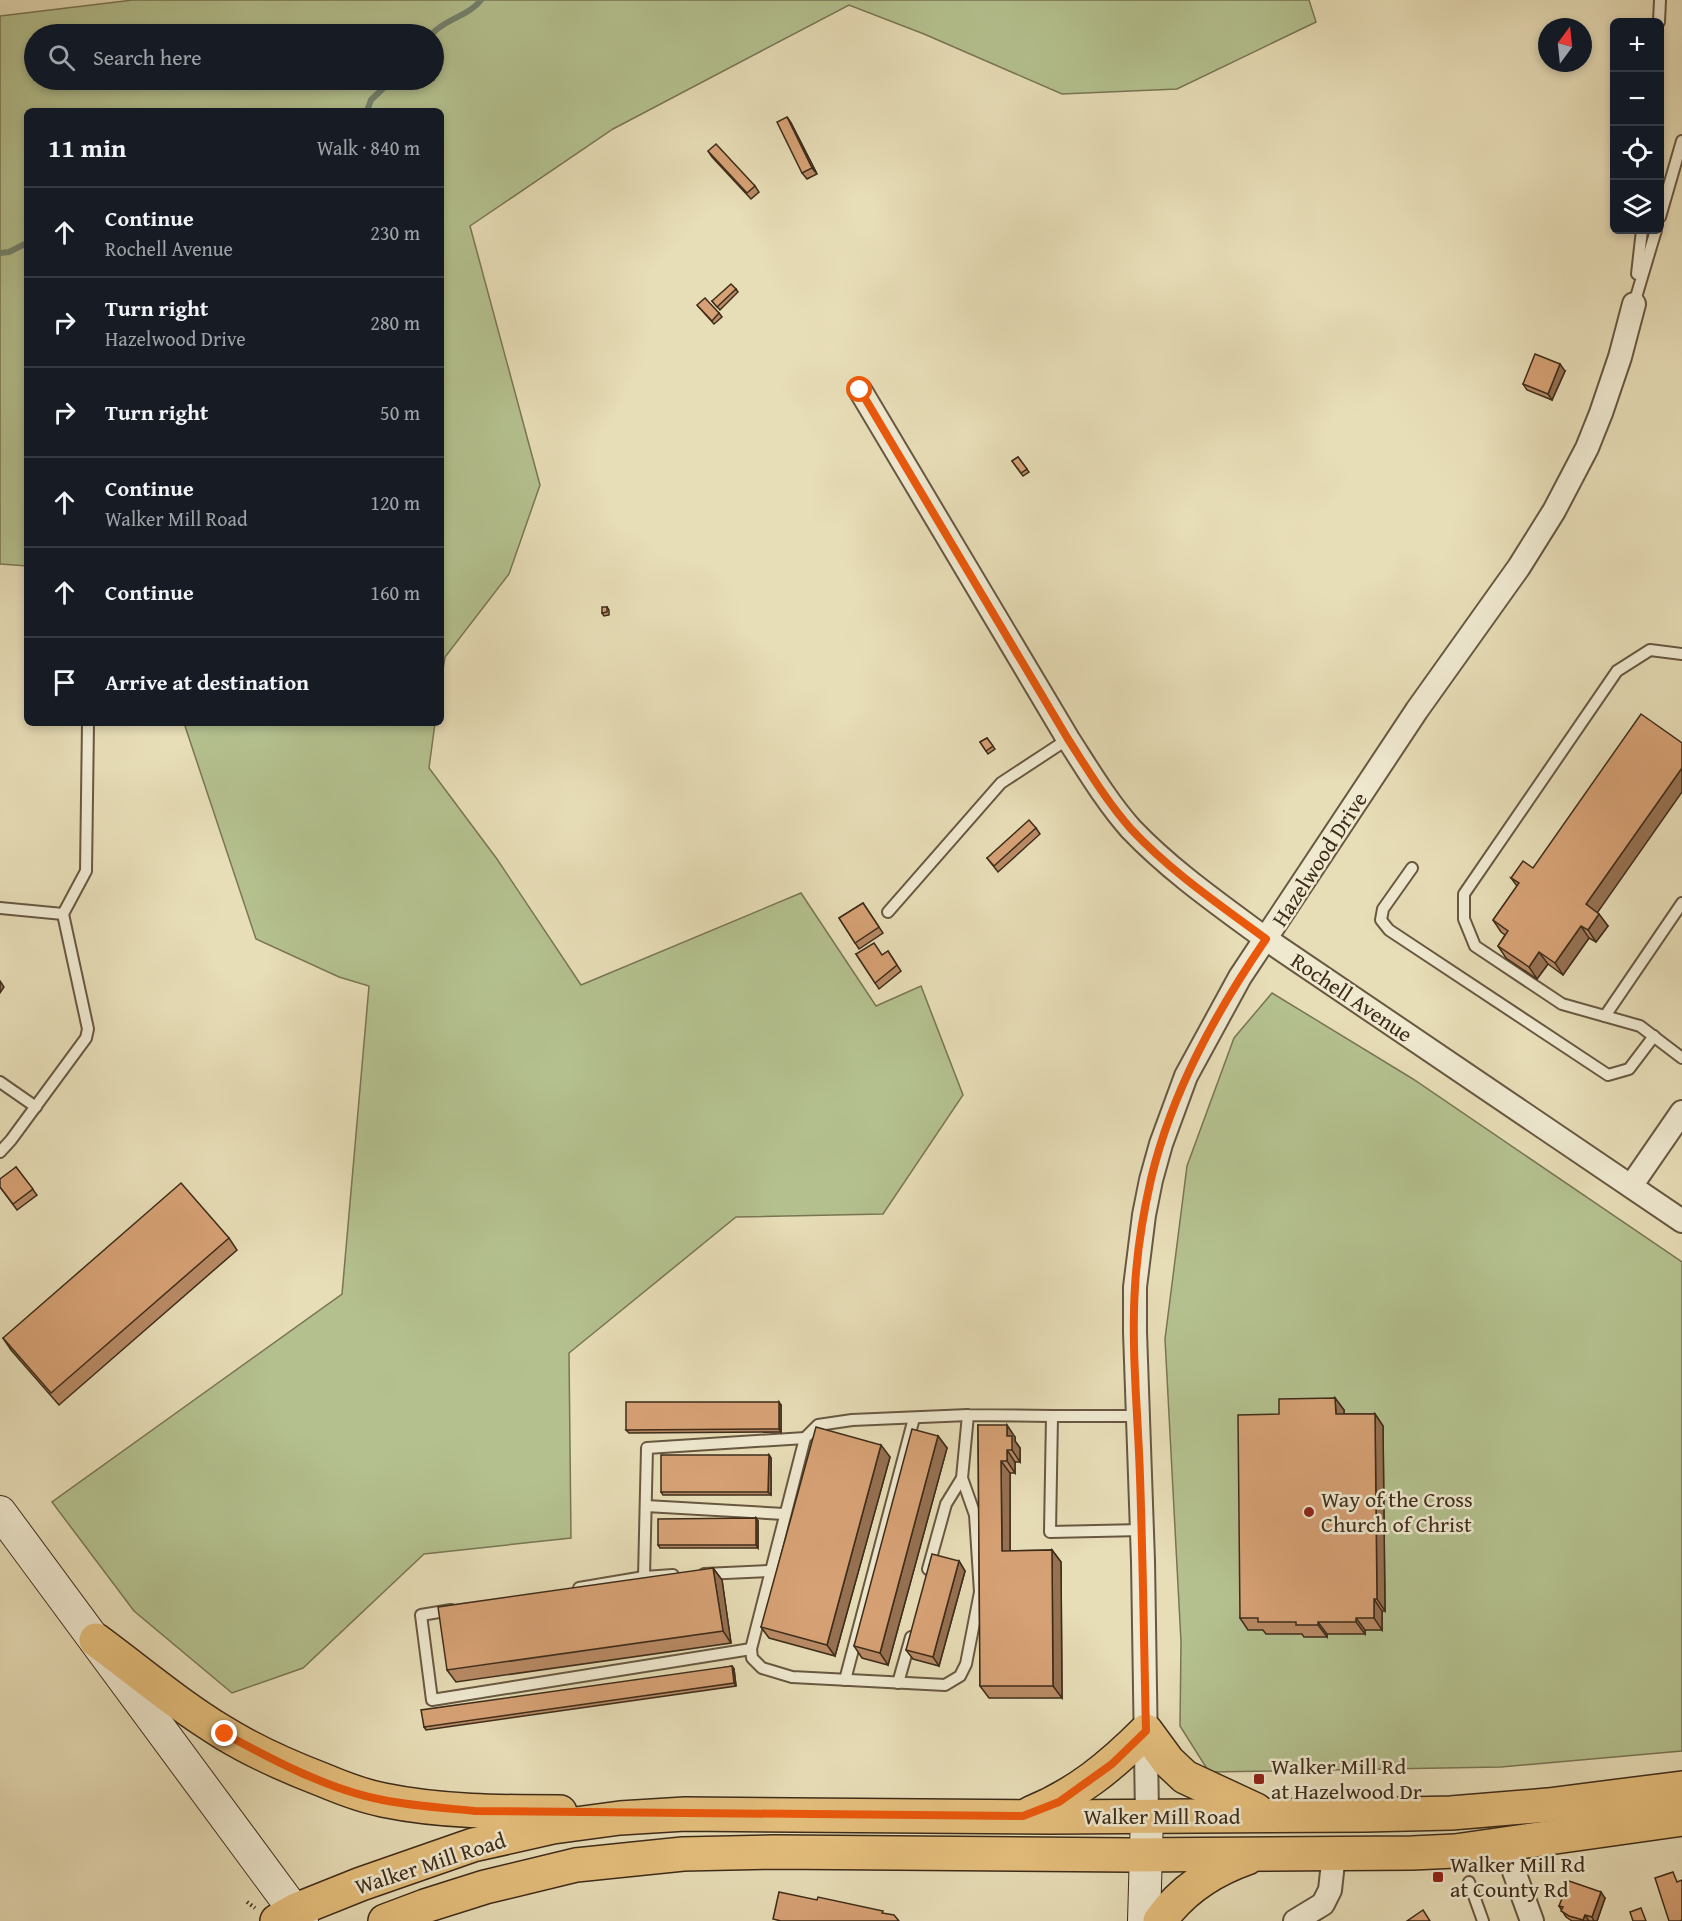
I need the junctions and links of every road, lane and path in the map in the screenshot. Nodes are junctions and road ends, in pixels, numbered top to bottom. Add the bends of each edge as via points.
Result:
1 (1660, 0) edge
2 (1659, 18) edge
3 (1682, 141) edge
4 (1664, 200) edge
5 (1642, 234) edge
6 (1655, 234) edge
7 (1634, 304) junction
8 (860, 390) dead end
9 (1682, 654) edge
10 (88, 726) edge
11 (1068, 739) junction
12 (1412, 868) dead end
13 (1682, 903) edge
14 (0, 908) edge
15 (888, 912) dead end
16 (63, 914) junction
17 (1266, 939) junction
18 (1605, 1016) junction
19 (1654, 1036) junction
20 (1682, 1058) edge
21 (0, 1082) edge
22 (36, 1107) junction
23 (1682, 1112) edge
24 (0, 1152) edge
25 (1631, 1186) junction
26 (1682, 1221) edge
27 (968, 1415) junction
28 (1052, 1416) junction
29 (1138, 1416) junction
30 (914, 1418) junction
31 (805, 1438) junction
32 (962, 1478) junction
33 (646, 1506) junction
34 (0, 1512) edge
35 (784, 1514) junction
36 (1142, 1530) junction
37 (769, 1571) junction
38 (644, 1576) junction
39 (925, 1582) edge
40 (562, 1591) edge
41 (468, 1607) edge
42 (913, 1627) edge
43 (96, 1640) junction
44 (751, 1649) junction
45 (845, 1680) junction
46 (898, 1683) junction
47 (1146, 1731) junction
48 (1682, 1788) edge
49 (685, 1814) junction
50 (1147, 1815) junction
51 (1023, 1816) junction
52 (1269, 1816) junction
53 (1682, 1819) edge
54 (1504, 1844) junction
55 (1147, 1854) junction
56 (1258, 1854) junction
57 (1334, 1854) junction
58 (1469, 1882) dead end
59 (247, 1902) dead end
60 (282, 1915) edge
61 (385, 1921) edge
62 (1144, 1921) edge
63 (1160, 1921) edge
64 (1295, 1921) edge
65 (1483, 1921) edge
66 (1532, 1921) edge

1 - 2 lane
3 - 4 lane
5 - 7 lane
6 - 7 lane
7 - 17 street, Hazelwood Drive via 1601,413 1554,512
8 - 11 street, Rochell Avenue
9 - 18 lane via 1650,651 1617,671 1464,894 1464,919 1475,946 1562,1004
10 - 16 lane via 86,871
11 - 15 lane via 1001,783
11 - 17 street, Rochell Avenue via 1101,791 1132,829 1206,895
12 - 19 lane via 1383,909 1381,920 1389,930 1608,1075 1629,1069
13 - 18 lane
14 - 16 lane
16 - 22 lane via 88,1029 86,1038
17 - 25 street, Rochell Avenue
17 - 29 street, Hazelwood Drive via 1220,1011 1186,1076 1154,1171 1135,1287
18 - 19 lane via 1640,1026
19 - 20 lane
21 - 22 lane
22 - 24 lane
23 - 25 street
25 - 26 street, Rochell Avenue
27 - 28 lane
27 - 30 lane
27 - 32 lane
28 - 29 lane
28 - 36 lane via 1050,1532
29 - 36 street, Hazelwood Drive
30 - 31 lane via 818,1425
30 - 45 lane
31 - 33 lane via 647,1448
31 - 35 lane
32 - 39 lane via 946,1504
32 - 46 lane via 975,1515 980,1592 966,1664 960,1676 945,1685
33 - 35 lane
33 - 38 lane
34 - 43 street
35 - 37 lane
36 - 47 street, Hazelwood Drive
37 - 38 lane
37 - 44 lane
38 - 40 lane
41 - 44 lane via 421,1615 432,1700
42 - 46 lane
43 - 49 main road via 225,1734 311,1776 381,1800 475,1811
43 - 60 street
44 - 45 lane via 752,1658 762,1668 792,1677
45 - 46 lane
47 - 50 street, Hazelwood Drive
47 - 51 main road via 1112,1764 1068,1796
47 - 52 main road via 1185,1777
48 - 52 main road, Walker Mill Road via 1451,1813
49 - 51 main road, Walker Mill Road
49 - 60 main road, Walker Mill Road via 553,1827 472,1845
50 - 51 main road, Walker Mill Road
50 - 52 main road, Walker Mill Road
50 - 55 street
53 - 54 main road, Walker Mill Road
54 - 57 main road, Walker Mill Road via 1423,1852
54 - 66 street
55 - 56 main road, Walker Mill Road
55 - 61 main road, Walker Mill Road via 775,1852 635,1858 576,1865 485,1887
55 - 62 street
56 - 57 main road, Walker Mill Road
56 - 63 main road via 1225,1866 1189,1889
57 - 64 street via 1330,1890 1323,1904
58 - 65 lane
59 - 60 path

